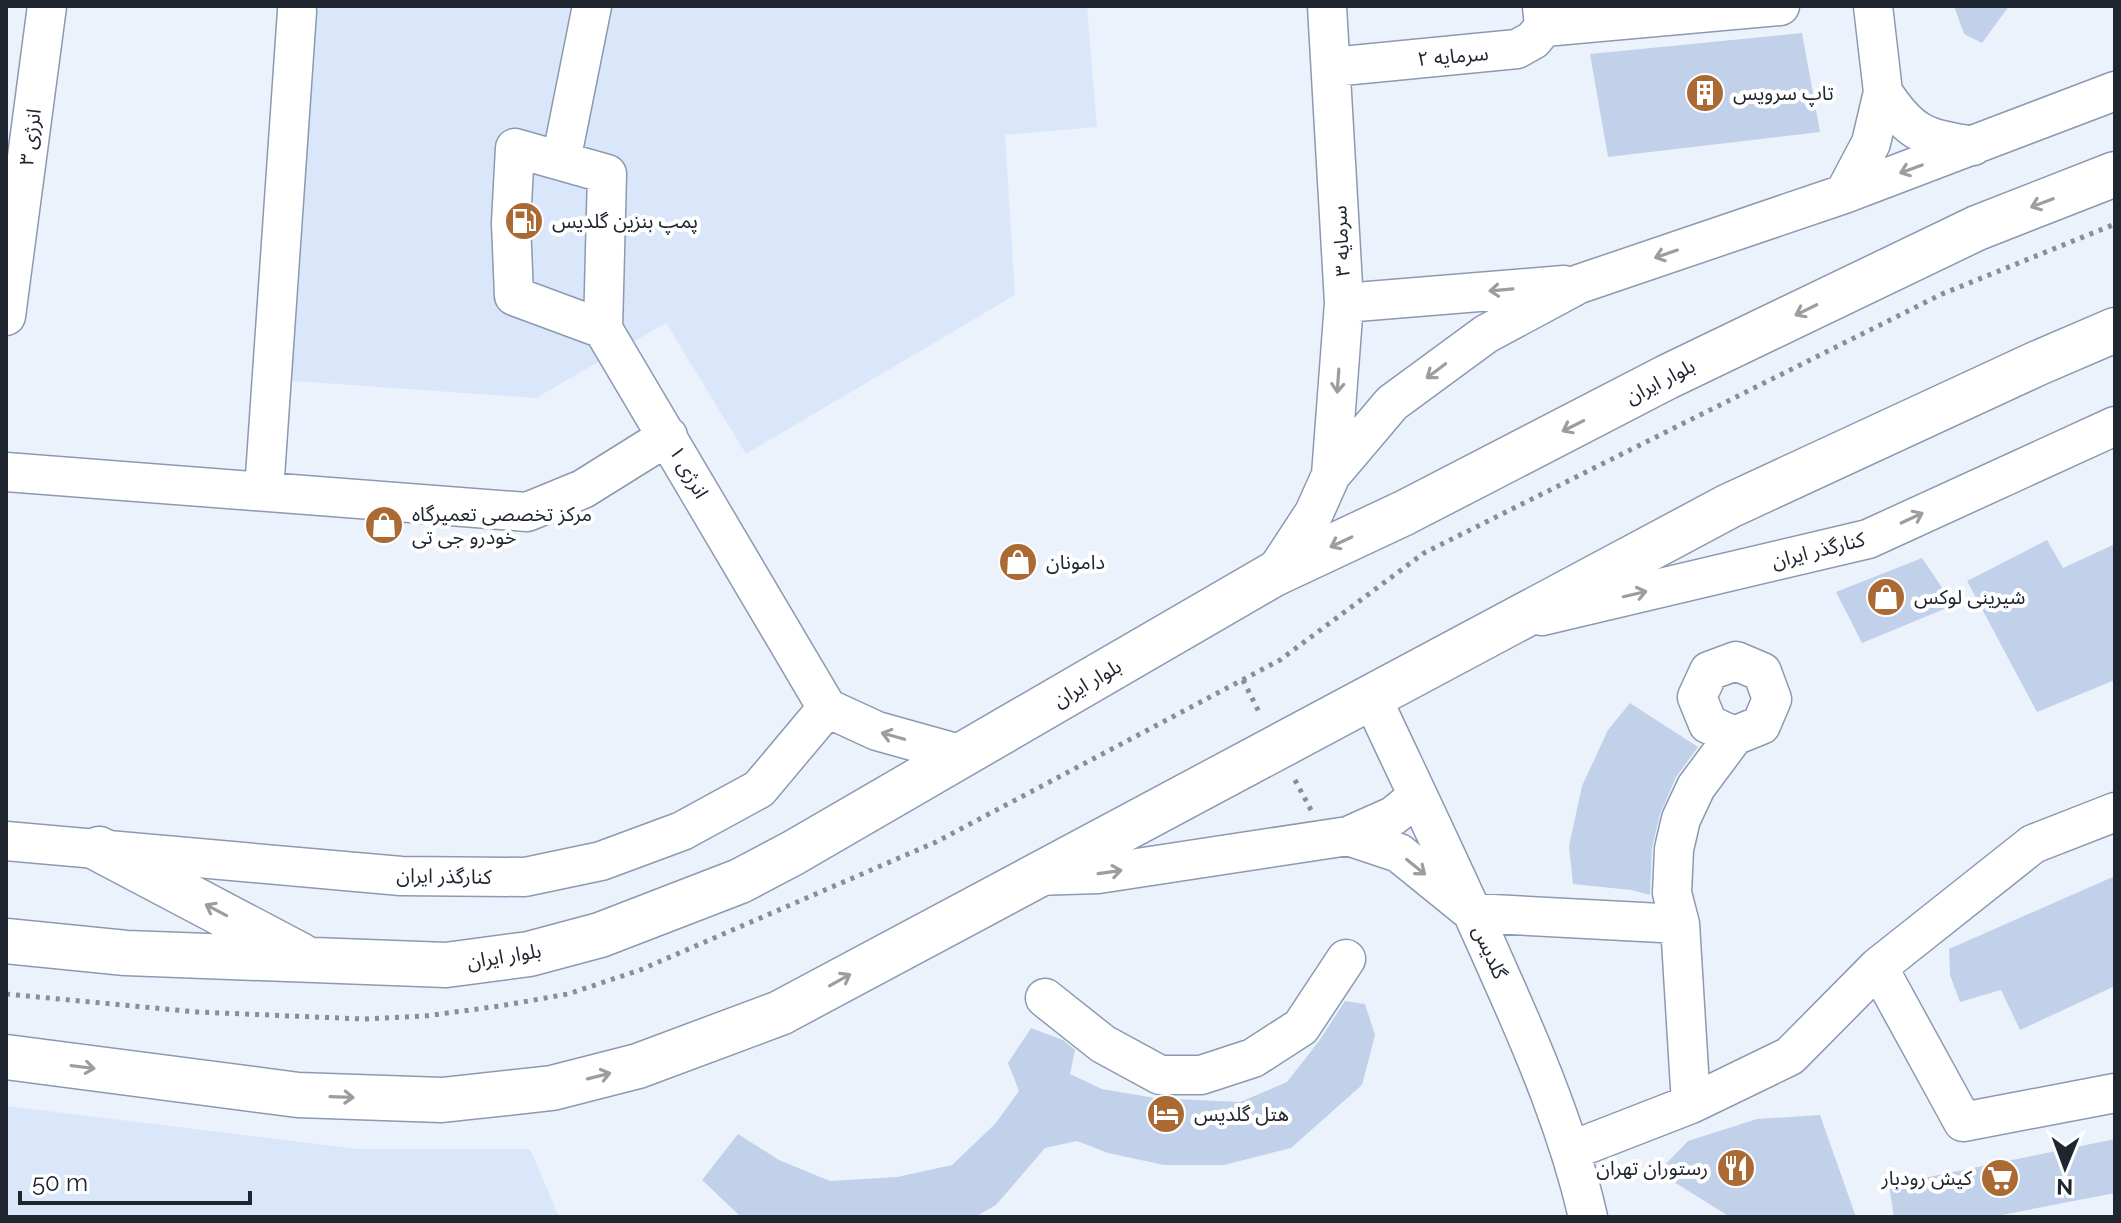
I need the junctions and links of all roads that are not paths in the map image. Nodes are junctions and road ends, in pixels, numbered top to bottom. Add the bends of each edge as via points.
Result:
1 (47, 6) edge
2 (592, 6) edge
3 (1327, 6) edge
4 (1780, 6) edge
5 (1873, 6) edge
6 (297, 11) dead end
7 (1543, 16) edge
8 (1332, 67) junction
9 (2115, 91) edge
10 (1883, 92) junction
11 (1973, 146) junction
12 (561, 161) junction
13 (2115, 174) edge
14 (1844, 194) junction
15 (1579, 284) junction
16 (1344, 303) junction
17 (6, 316) edge
18 (603, 329) junction
19 (2115, 330) edge
20 (2115, 426) edge
21 (668, 436) junction
22 (6, 472) edge
23 (1331, 475) junction
24 (264, 491) junction
25 (1274, 574) junction
26 (1504, 625) junction
27 (1371, 696) junction
28 (827, 708) junction
29 (1734, 736) dead end
30 (963, 755) junction
31 (1418, 796) junction
32 (2115, 812) edge
33 (1348, 836) junction
34 (6, 841) edge
35 (99, 849) junction
36 (1032, 876) junction
37 (1473, 913) junction
38 (1680, 924) junction
39 (6, 941) edge
40 (1346, 959) dead end
41 (309, 960) junction
42 (1878, 967) junction
43 (1045, 998) dead end
44 (6, 1057) edge
45 (2115, 1093) edge
46 (1691, 1104) junction
47 (1570, 1151) junction
48 (1588, 1217) edge

1 - 17 street, انرژی ۳
2 - 12 street
3 - 8 street, سرمایه ۳
4 - 7 street
5 - 10 street
6 - 24 street
7 - 8 street, سرمایه ۲ via 1533,40 1517,49
8 - 16 street, سرمایه ۳
9 - 11 street
10 - 11 street via 1900,119 1932,139
10 - 14 street via 1871,143
11 -> 14 street
12 - 18 street via 607,174
12 - 18 street via 515,148 514,296
13 -> 25 main road, بلوار ایران via 1977,228
14 -> 15 street
15 -> 16 street
15 -> 23 street via 1486,334 1392,403
16 -> 23 street, سرمایه ۳
18 - 21 street, انرژی ۱
19 - 26 main road via 1729,506
26 -> 20 street, کنارگذر ایران via 1868,539
21 - 24 street via 583,489 527,512
21 - 28 street, انرژی ۱
22 - 24 street
23 - 25 street via 1314,513
25 - 30 main road, بلوار ایران
26 - 27 main road
27 - 31 street, گلدیس
27 - 36 main road
30 -> 28 street via 877,731
28 - 35 street, کنارگذر ایران via 759,789 682,831 601,861 525,877 401,876
29 - 38 street via 1696,787 1681,819 1672,893
30 - 41 main road, بلوار ایران via 740,881 600,935 529,954 446,965
31 - 33 street via 1393,816
31 - 37 street, گلدیس
32 - 42 street via 2033,844
36 -> 33 street via 1098,874
33 -> 37 street via 1399,853
34 - 35 street, کنارگذر ایران
41 -> 35 main road
44 -> 36 main road via 298,1095 442,1100 552,1088 638,1066 780,1013
37 - 38 street
37 - 47 street, گلدیس via 1540,1065
38 - 46 street
39 - 41 main road, بلوار ایران via 126,953
40 - 43 street via 1301,1027 1253,1058 1201,1075 1160,1075 1103,1044
42 - 45 street via 1963,1122
42 - 46 street via 1790,1056
46 - 47 street
47 - 48 street, گلدیس

